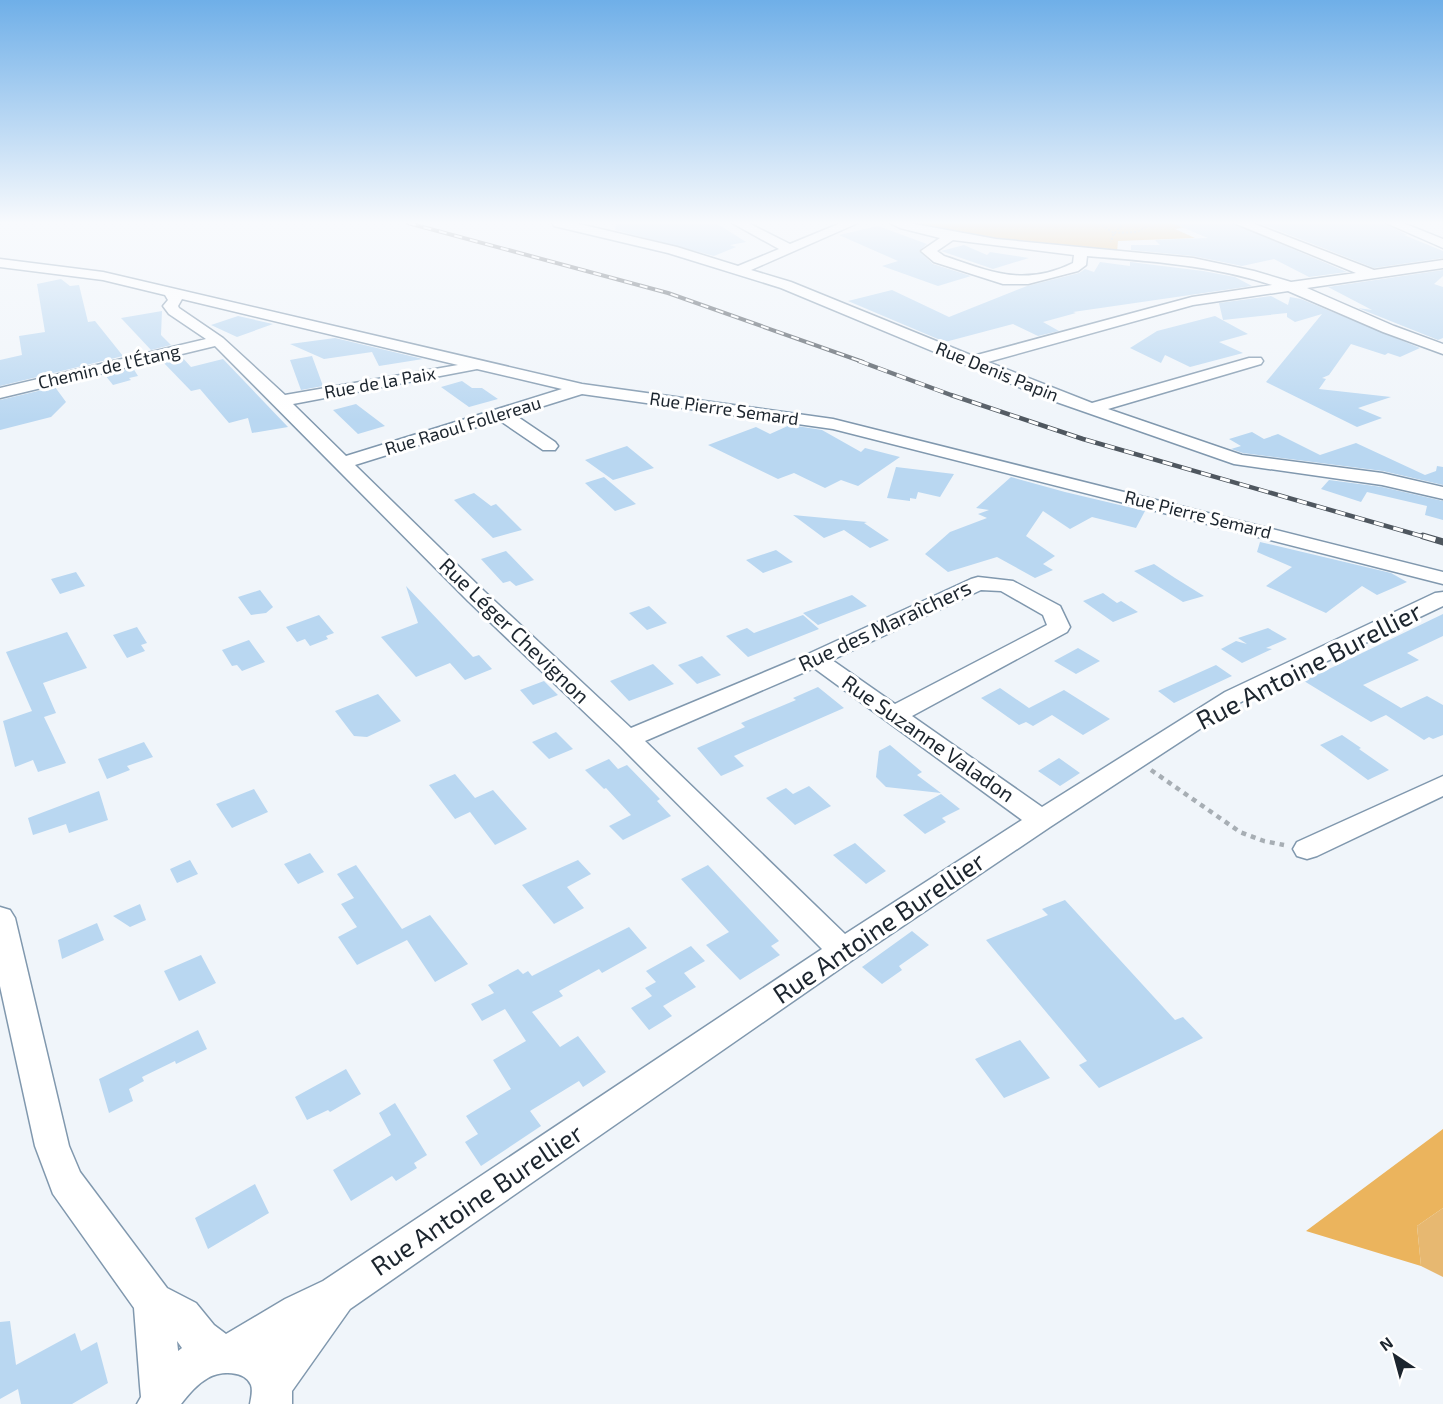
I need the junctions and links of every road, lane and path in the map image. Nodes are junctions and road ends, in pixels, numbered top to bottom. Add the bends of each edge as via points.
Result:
1 (130, 289) edge
2 (794, 289) edge
3 (1274, 289) edge
4 (1296, 289) edge
5 (205, 298) junction
6 (175, 303) junction
7 (218, 341) junction
8 (1443, 349) edge
9 (1255, 361) dead end
10 (971, 362) junction
11 (478, 366) junction
12 (582, 389) junction
13 (0, 393) edge
14 (281, 401) junction
15 (1092, 408) junction
16 (502, 414) junction
17 (549, 446) dead end
18 (343, 463) junction
19 (1443, 494) edge
20 (1443, 578) edge
21 (1443, 598) edge
22 (816, 659) junction
23 (894, 715) junction
24 (628, 740) junction
25 (1136, 760) junction
26 (1443, 785) edge
27 (1041, 820) junction
28 (1306, 849) joint
29 (0, 918) edge
30 (843, 951) junction
31 (337, 1295) junction
32 (153, 1302) junction
33 (228, 1353) junction
34 (271, 1395) edge
35 (159, 1401) edge

1 - 6 street, Rue Pierre Semard
2 - 10 street, Rue Denis Papin
3 - 10 street via 1192,301
4 - 8 street via 1395,334
5 - 6 street, Rue Pierre Semard
5 - 6 street via 187,309
5 - 11 street, Rue Pierre Semard
6 - 7 street, Rue Léger Chevignon
7 - 13 street, Chemin de l'Étang
7 - 14 street, Rue Léger Chevignon
9 - 15 street
10 - 15 street, Rue Denis Papin
11 - 12 street, Rue Pierre Semard
11 - 14 street, Rue de la Paix
12 - 16 street, Rue Raoul Follereau
12 - 20 street, Rue Pierre Semard via 833,424
14 - 18 street, Rue Léger Chevignon
15 - 19 street, Rue Denis Papin via 1240,460 1382,480
16 - 17 street
16 - 18 street, Rue Raoul Follereau
18 - 24 street, Rue Léger Chevignon
21 - 25 street, Rue Antoine Burellier via 1233,697
22 - 23 street, Rue Suzanne Valadon
22 - 23 street, Rue des Maraîchers via 978,582 1006,585 1052,611 1059,627
22 - 24 street, Rue des Maraîchers
23 - 27 street, Rue Suzanne Valadon
24 - 30 street, Rue Léger Chevignon
25 - 27 street, Rue Antoine Burellier
25 - 28 path via 1240,832
26 - 28 street
27 - 30 street, Rue Antoine Burellier
29 - 32 street via 52,1146 62,1173
30 - 31 street, Rue Antoine Burellier
31 - 33 street, Rue Antoine Burellier
31 - 34 street, Rue Antoine Burellier
32 - 33 street via 182,1317 200,1339
32 - 35 street via 161,1365
33 - 34 street via 246,1355 262,1367
33 - 35 street, Rue Antoine Burellier via 204,1358 187,1368

